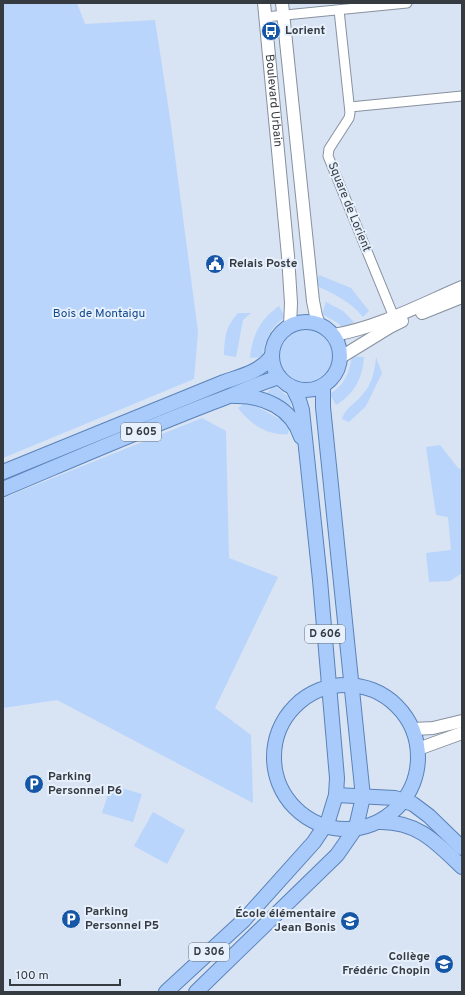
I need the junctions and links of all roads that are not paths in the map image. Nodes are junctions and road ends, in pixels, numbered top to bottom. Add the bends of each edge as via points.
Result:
1 (264, 3) edge
2 (408, 3) edge
3 (283, 9) edge
4 (339, 10) junction
5 (265, 17) junction
6 (462, 96) edge
7 (350, 107) junction
8 (462, 287) edge
9 (462, 297) edge
10 (395, 320) junction
11 (319, 324) junction
12 (290, 326) junction
13 (334, 335) junction
14 (272, 356) junction
15 (341, 357) junction
16 (279, 377) junction
17 (323, 386) junction
18 (293, 388) junction
19 (230, 396) junction
20 (305, 447) junction
21 (3, 472) edge
22 (3, 488) edge
23 (462, 721) edge
24 (413, 729) junction
25 (462, 733) edge
26 (418, 749) junction
27 (336, 795) junction
28 (363, 797) junction
29 (328, 821) junction
30 (357, 823) junction
31 (462, 848) edge
32 (462, 867) edge
33 (166, 992) edge
34 (196, 992) edge

1 - 5 main road, Boulevard Urbain
2 - 4 street
3 - 4 street
3 - 5 street
3 - 11 main road via 312,301
4 - 7 street
5 - 12 main road, Boulevard Urbain via 283,198 291,303
6 - 7 street
7 - 10 street, Square de Lorient via 350,118 329,149 328,156
8 - 10 main road
9 - 10 main road
10 - 13 main road
10 - 15 main road
11 - 12 main road via 305,322
11 - 13 main road
12 - 14 main road via 277,338
13 - 15 main road
14 - 16 main road
14 - 21 main road, D 605 via 253,372
15 - 17 main road via 334,377
16 - 18 main road
16 - 19 main road, D 605
17 - 18 main road via 315,390
17 - 28 main road, D 606 via 323,407
18 - 20 main road, D 606 via 302,410
19 - 20 main road via 261,399 286,413 294,422
19 - 22 main road, D 605
20 - 27 main road, D 606 via 331,695
23 - 24 main road via 433,728
24 - 26 main road
24 - 26 main road via 392,701 368,688 345,685 315,692 296,705 281,727 274,754 278,781 295,808 321,825 338,829 365,827 390,815 403,803 415,779
25 - 26 main road
27 - 28 main road
27 - 29 main road, D 606
28 - 30 main road, D 606
28 - 31 main road via 395,798 413,804
29 - 30 main road
29 - 33 main road, D 306 via 314,842 266,898
30 - 32 main road via 406,824 440,846
30 - 34 main road, D 306 via 344,846 330,863

